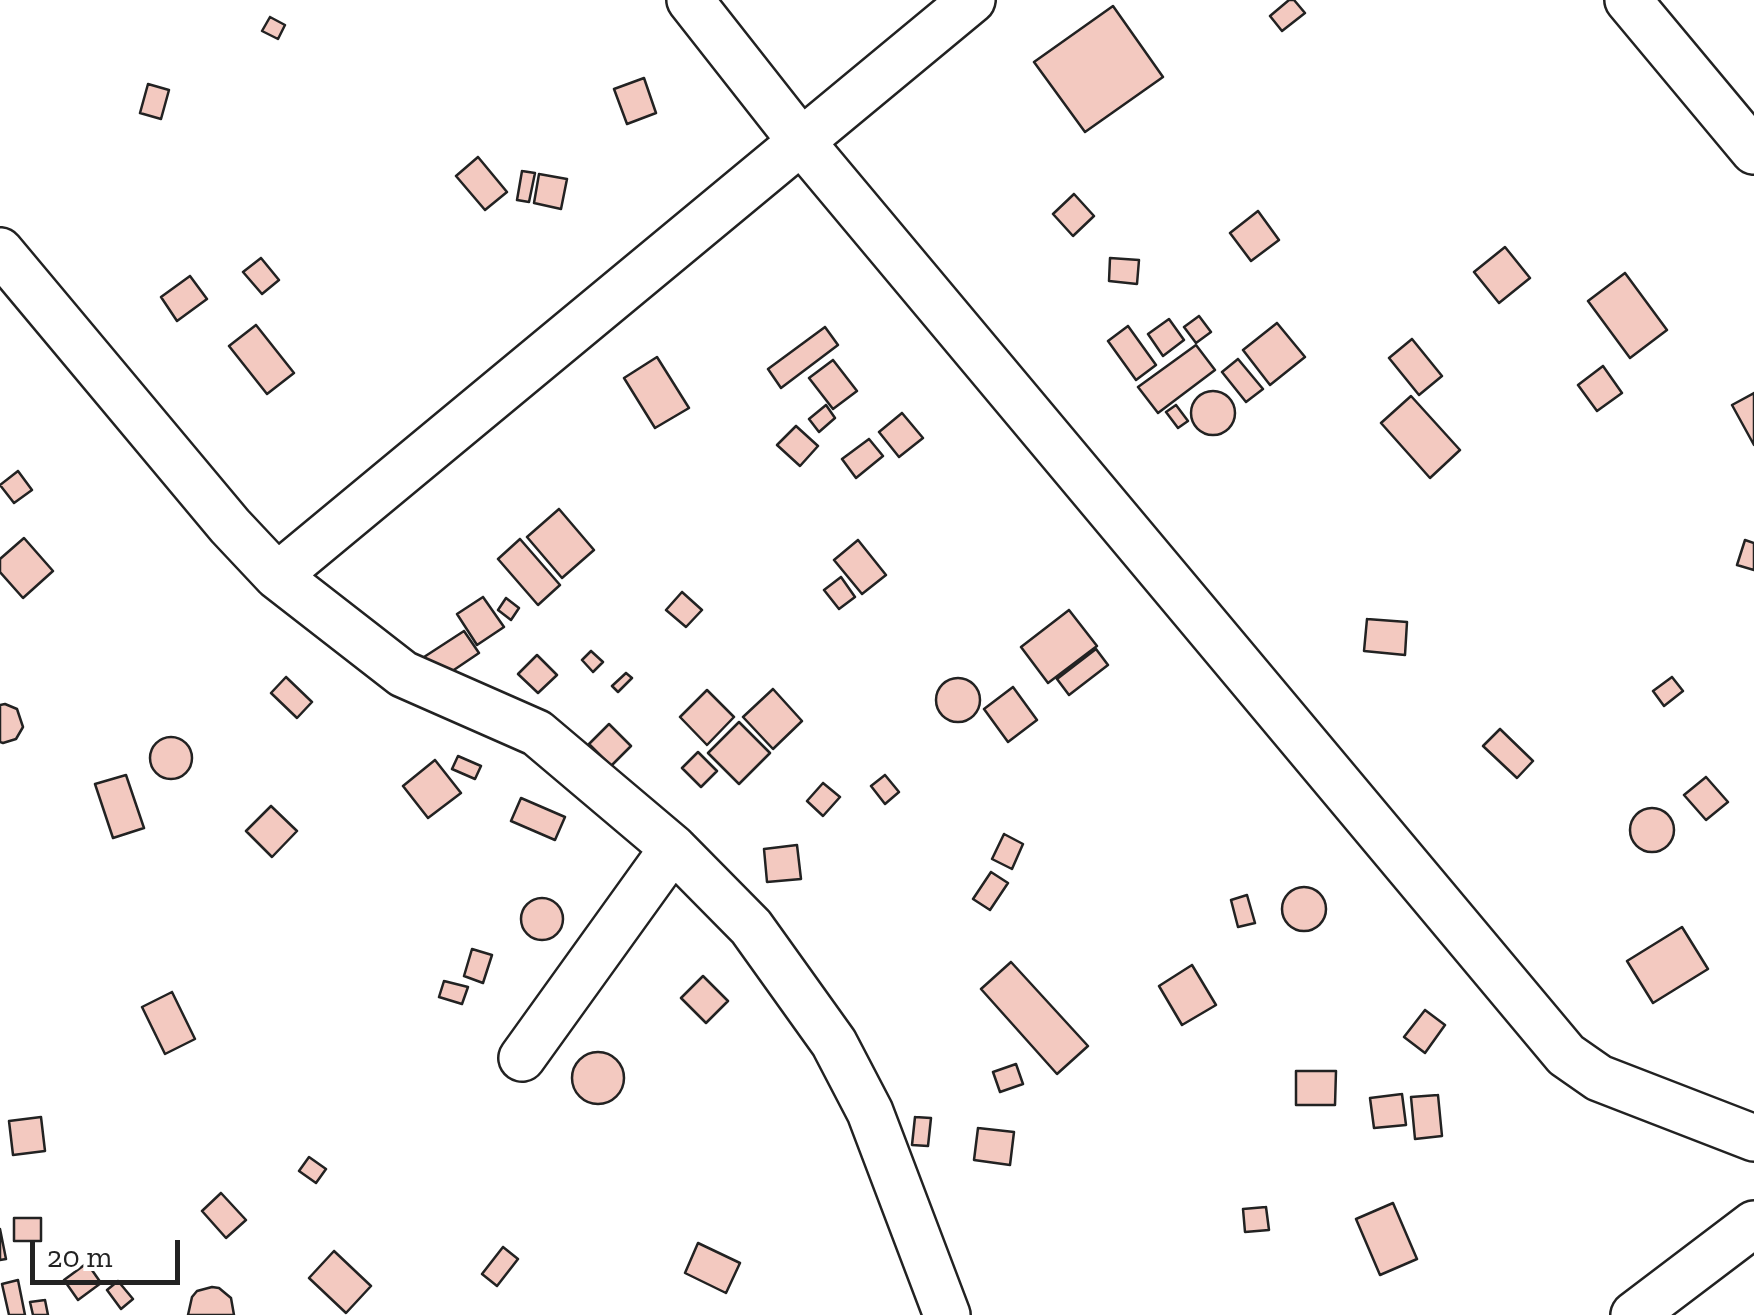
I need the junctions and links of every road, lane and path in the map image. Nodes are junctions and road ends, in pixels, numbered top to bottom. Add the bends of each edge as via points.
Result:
1 (690, 0) edge
2 (972, 0) edge
3 (1628, 0) edge
4 (800, 140) junction
5 (1754, 150) edge
6 (0, 250) edge
7 (277, 576) junction
8 (673, 848) junction
9 (522, 1058) dead end
10 (1754, 1138) edge
11 (1754, 1224) edge
12 (947, 1315) edge
13 (1634, 1315) edge

1 - 4 street
2 - 4 street
3 - 5 street
4 - 7 street
4 - 10 street via 1566,1055 1599,1078
6 - 7 street
7 - 8 street via 403,674 537,733
8 - 9 street
8 - 12 street via 751,927 834,1043 870,1112
11 - 13 street

